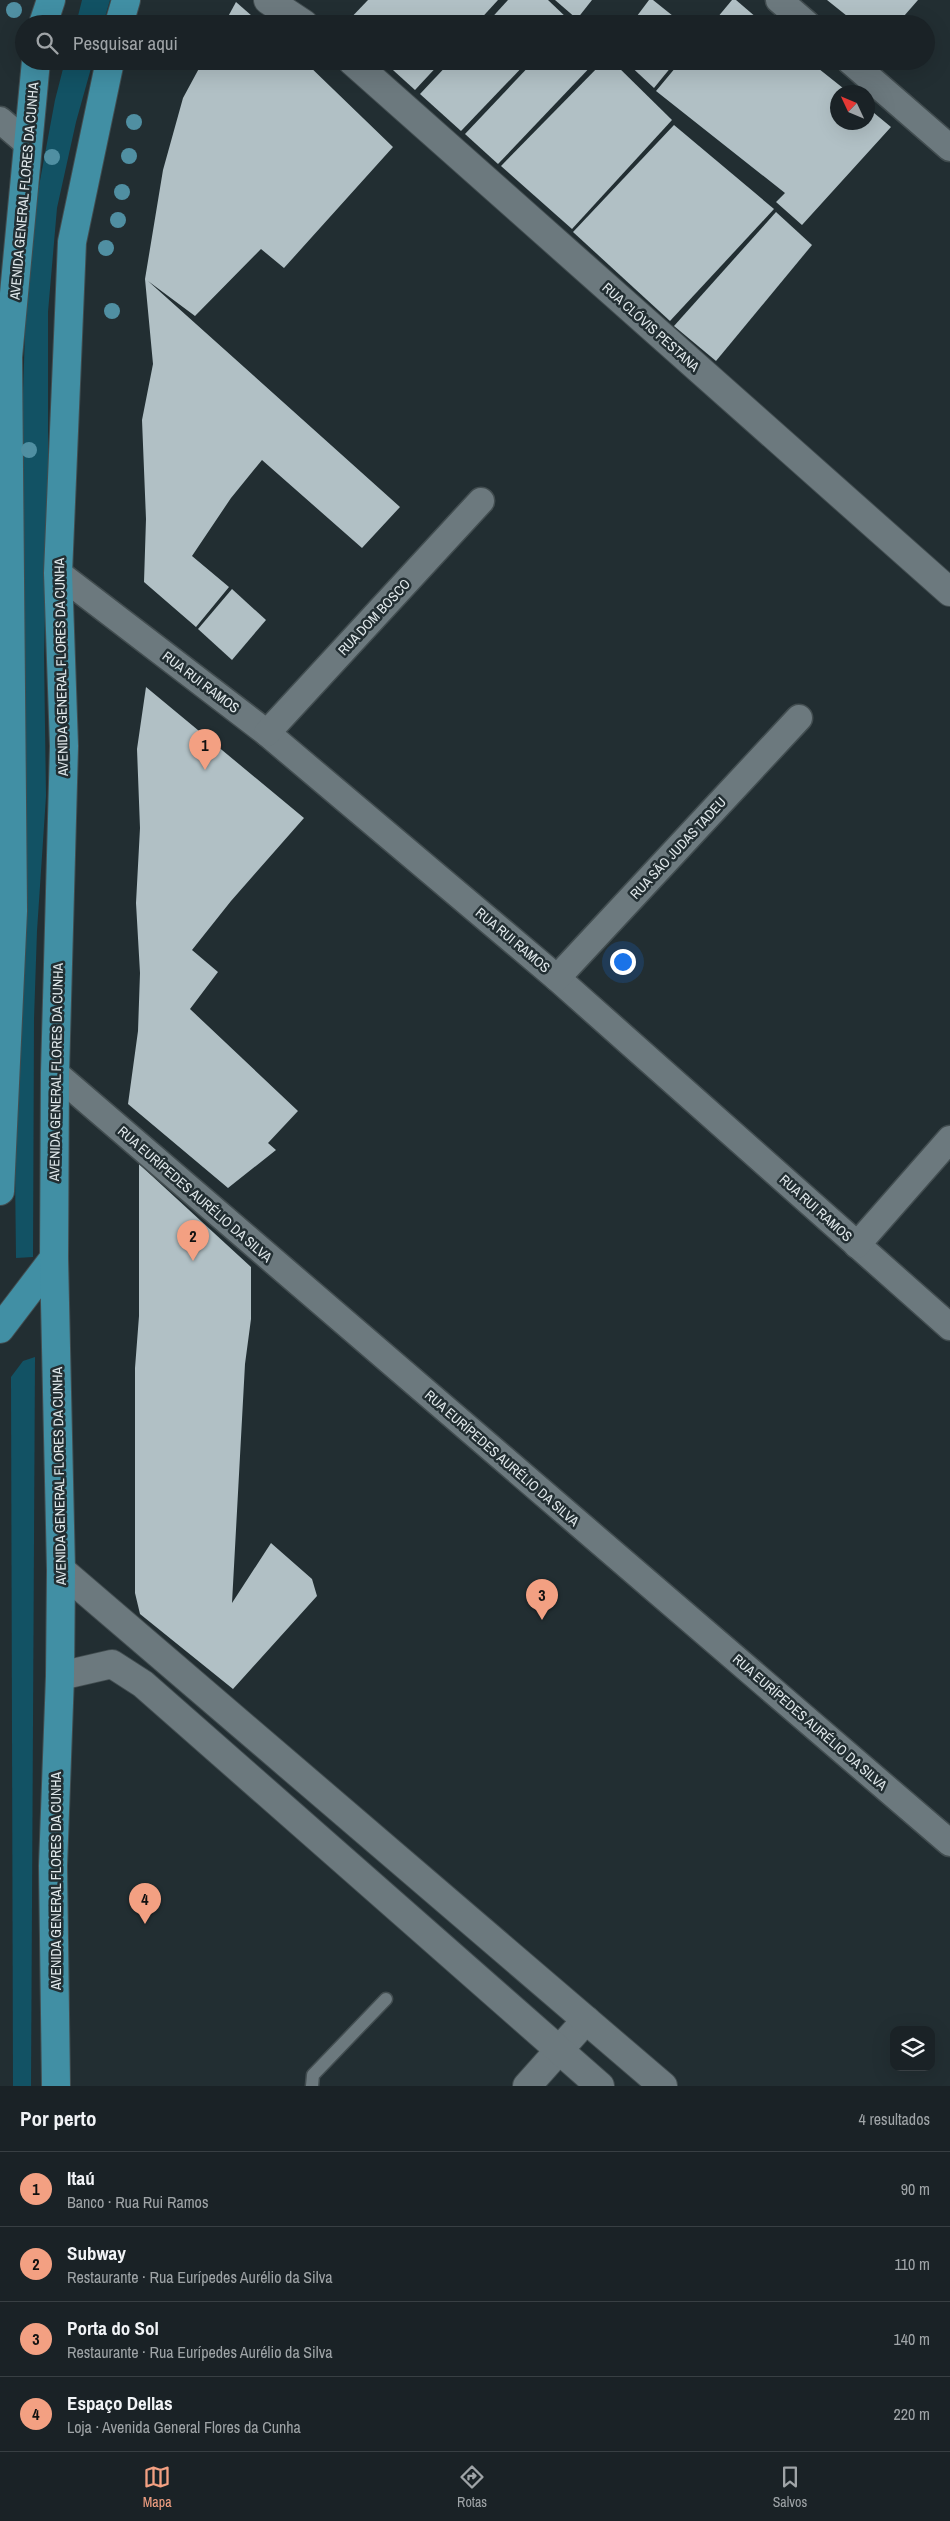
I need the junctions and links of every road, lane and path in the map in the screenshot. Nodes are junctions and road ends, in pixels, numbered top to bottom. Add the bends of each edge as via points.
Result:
1 (51, 0) edge
2 (126, 0) edge
3 (268, 0) edge
4 (779, 0) edge
5 (45, 15) edge
6 (122, 15) edge
7 (290, 15) edge
8 (796, 15) edge
9 (35, 70) edge
10 (108, 70) edge
11 (362, 70) edge
12 (860, 70) edge
13 (0, 120) edge
14 (28, 144) junction
15 (950, 148) edge
16 (4, 479) edge
17 (481, 501) dead end
18 (5, 507) edge
19 (58, 573) junction
20 (950, 592) edge
21 (799, 718) dead end
22 (267, 733) junction
23 (557, 978) junction
24 (55, 1073) junction
25 (950, 1139) edge
26 (0, 1191) edge
27 (857, 1245) junction
28 (54, 1258) junction
29 (950, 1327) edge
30 (0, 1329) edge
31 (61, 1570) junction
32 (60, 1676) junction
33 (950, 1843) edge
34 (386, 1999) dead end
35 (586, 2020) junction
36 (560, 2050) junction
37 (56, 2086) edge
38 (312, 2086) edge
39 (527, 2086) edge
40 (600, 2086) edge
41 (663, 2086) edge

1 - 5 main road
2 - 6 main road
3 - 7 main road
4 - 8 street
9 - 14 main road, AVENIDA GENERAL FLORES DA CUNHA
10 - 19 main road, AVENIDA GENERAL FLORES DA CUNHA via 72,242
11 - 20 main road, RUA CLÓVIS PESTANA
12 - 15 street
13 - 14 street
14 - 16 main road, AVENIDA GENERAL FLORES DA CUNHA via 8,357
16 - 18 main road, AVENIDA GENERAL FLORES DA CUNHA
17 - 22 street, RUA DOM BOSCO
18 - 26 main road, AVENIDA GENERAL FLORES DA CUNHA via 13,911
19 - 22 street, RUA RUI RAMOS
19 - 24 main road, AVENIDA GENERAL FLORES DA CUNHA via 64,746
21 - 23 street, RUA SÃO JUDAS TADEU
22 - 23 street, RUA RUI RAMOS
23 - 27 street, RUA RUI RAMOS
24 - 28 main road, AVENIDA GENERAL FLORES DA CUNHA
24 - 33 street, RUA EURÍPEDES AURÉLIO DA SILVA
25 - 27 street
27 - 29 street, RUA RUI RAMOS
28 - 30 main road
28 - 31 main road, AVENIDA GENERAL FLORES DA CUNHA
31 - 32 main road, AVENIDA GENERAL FLORES DA CUNHA
31 - 35 main road
32 - 36 main road via 112,1664 143,1684
32 - 37 main road, AVENIDA GENERAL FLORES DA CUNHA via 53,1866
34 - 38 lane via 313,2075
35 - 36 main road
35 - 41 main road
36 - 39 main road
36 - 40 main road

